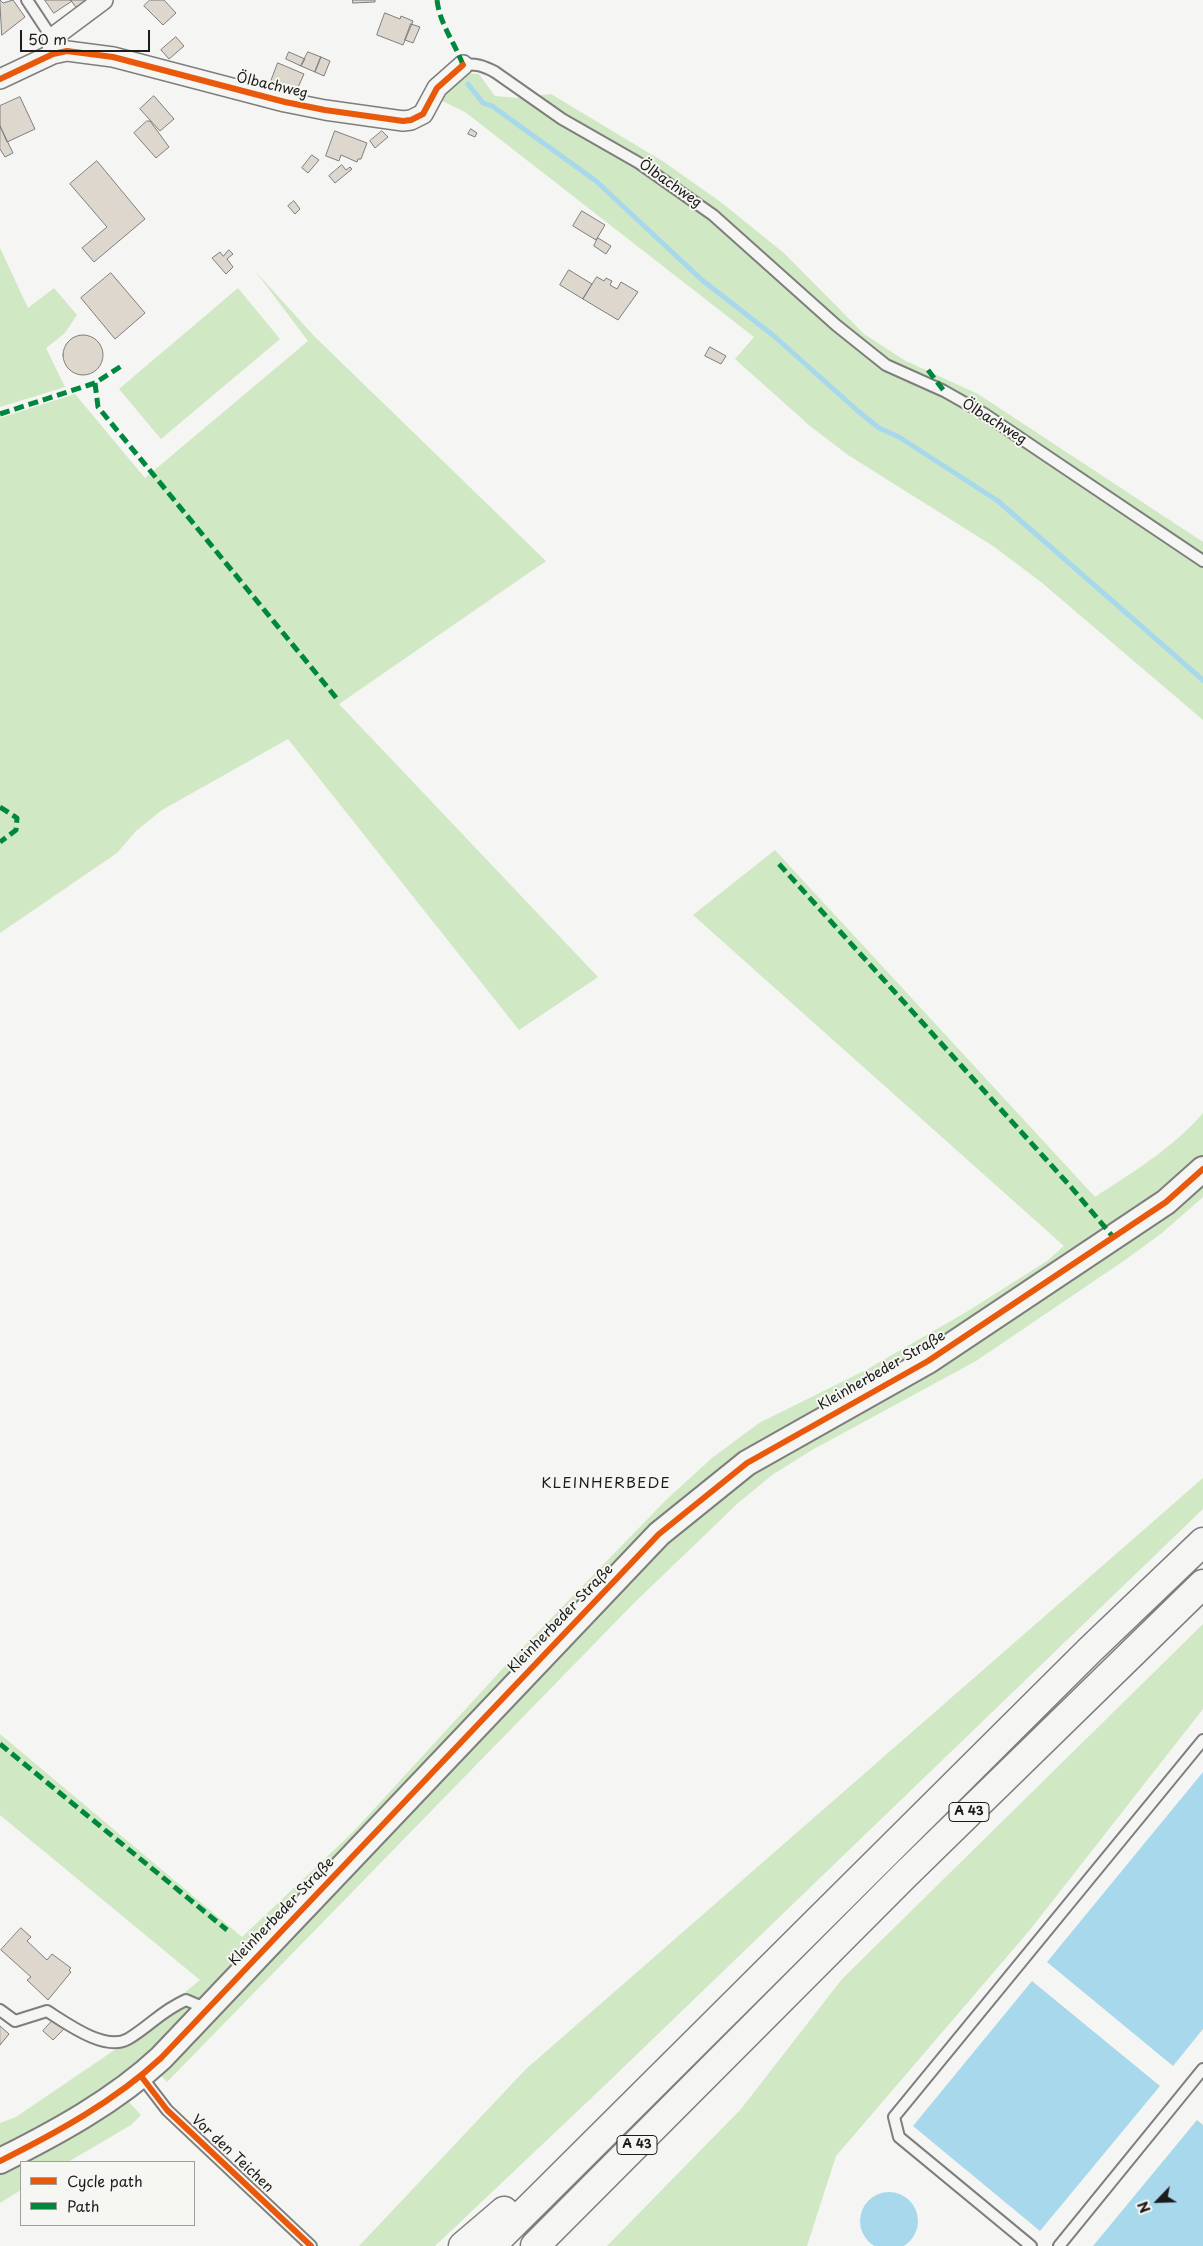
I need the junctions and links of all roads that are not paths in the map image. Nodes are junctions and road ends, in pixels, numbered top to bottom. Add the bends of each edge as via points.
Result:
1 (27, 0) edge
2 (103, 0) edge
3 (52, 46) junction
4 (462, 65) joint
5 (0, 79) edge
6 (1203, 561) edge
7 (1203, 1169) edge
8 (1203, 1542) edge
9 (1203, 1584) edge
10 (1203, 1740) edge
11 (207, 2009) junction
12 (0, 2010) edge
13 (1203, 2069) edge
14 (667, 2073) junction
15 (141, 2076) junction
16 (0, 2160) edge
17 (311, 2246) edge
18 (463, 2246) edge
19 (491, 2246) edge
20 (535, 2246) edge
21 (1031, 2246) edge
22 (1059, 2246) edge

1 - 3 lane
2 - 3 street
3 - 4 street, Ölbachweg via 114,57 285,102 403,121 423,114 437,88
3 - 5 street
4 - 6 lane, Ölbachweg via 483,66 495,72 562,119 648,168 713,215 836,325 886,365 983,412
7 - 11 street, Kleinherbeder Straße via 1166,1202 928,1361 747,1464 659,1534
8 - 14 highway, A 43 via 1090,1650
9 - 20 highway, A 43
10 - 21 lane via 894,2117 899,2137
11 - 12 lane via 186,2000 166,2009 126,2040 104,2042 47,2011 14,2021
11 - 15 street, Kleinherbeder Straße
13 - 22 lane
14 - 18 highway
14 - 19 highway, A 43
15 - 16 street, Kleinherbeder Straße via 49,2136
15 - 17 lane, Vor den Teichen via 167,2110

